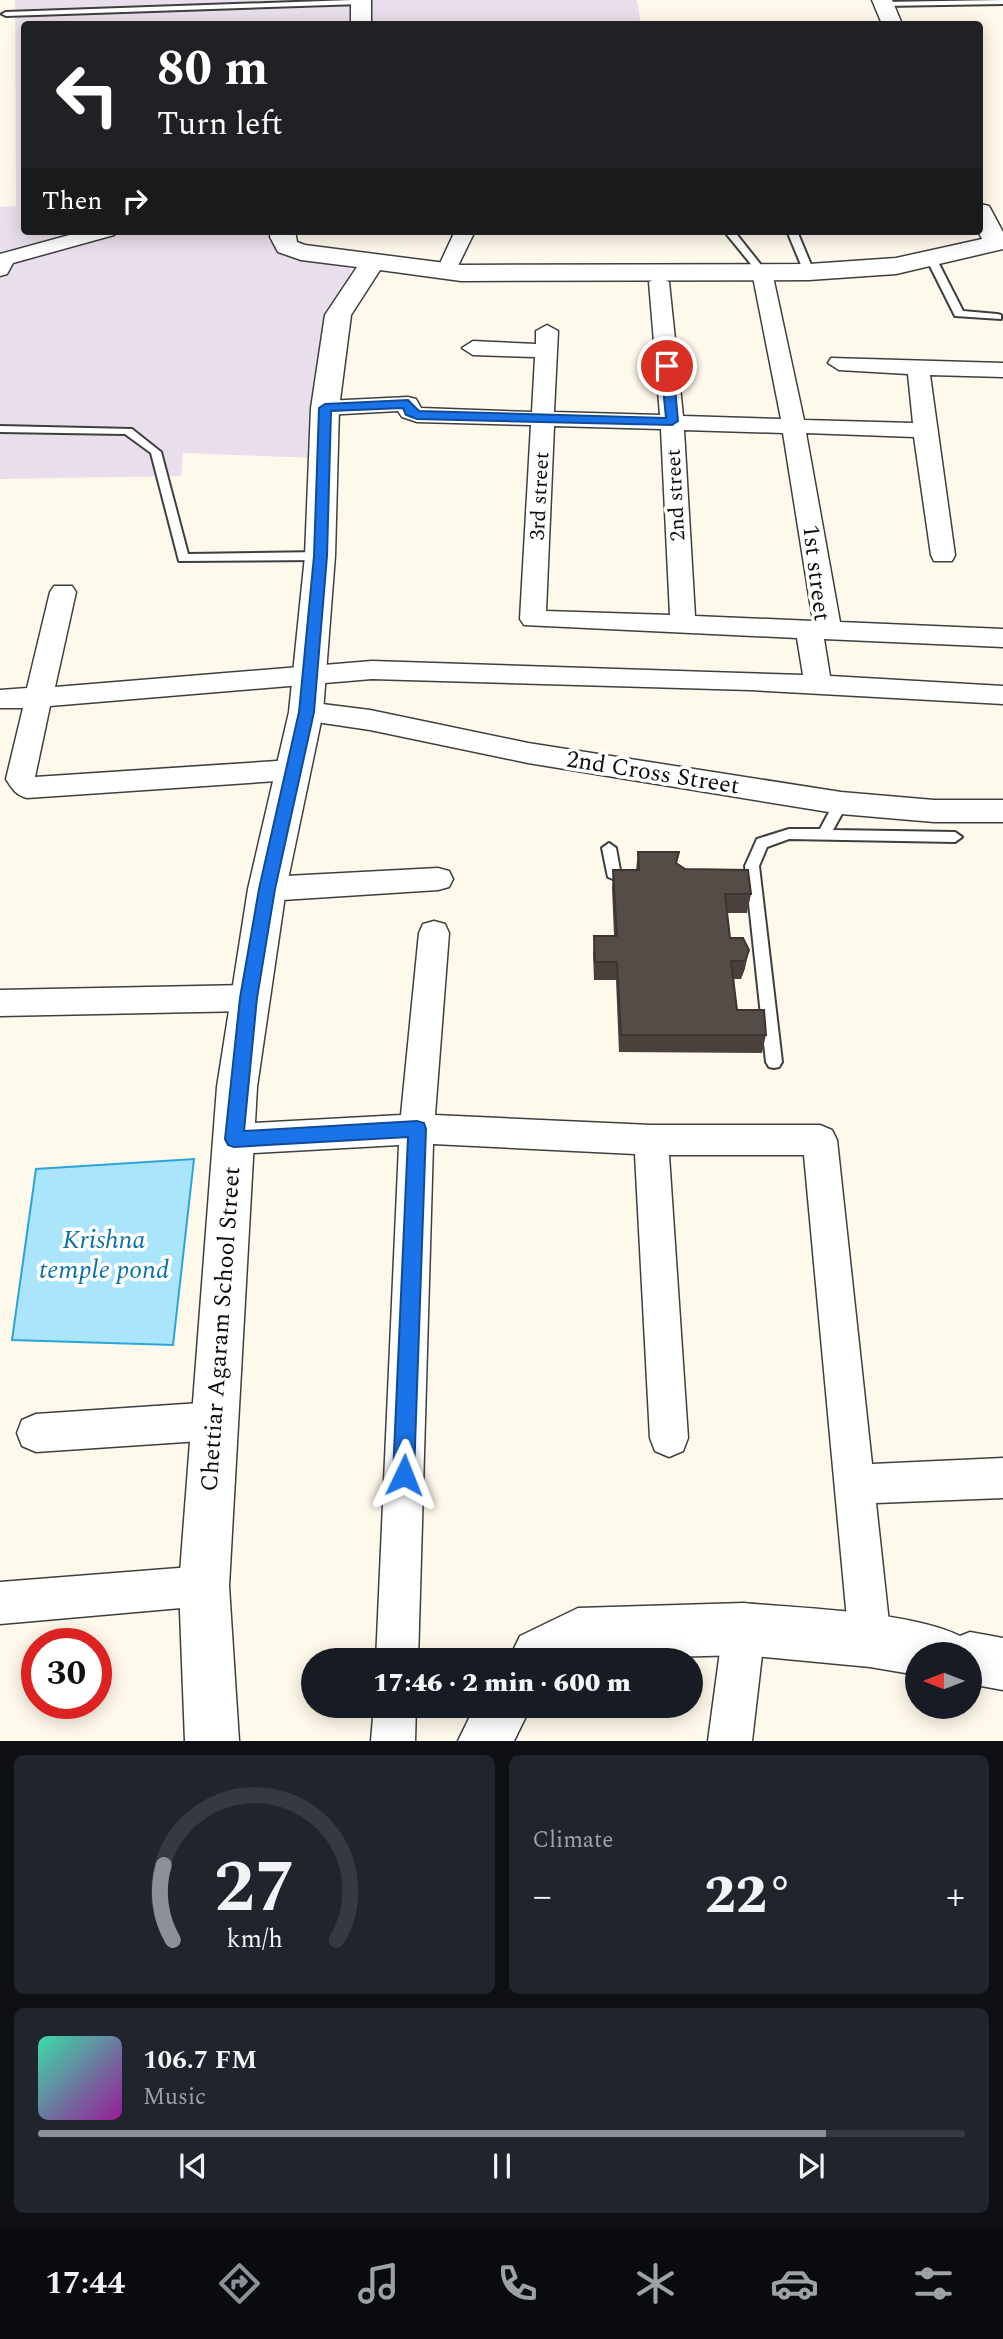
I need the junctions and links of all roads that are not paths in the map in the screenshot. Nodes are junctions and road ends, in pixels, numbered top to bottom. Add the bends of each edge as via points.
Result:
1 (361, 1) edge
2 (883, 2) edge
3 (1003, 2) edge
4 (6, 14) dead end
5 (361, 21) edge
6 (891, 21) edge
7 (983, 216) edge
8 (94, 235) edge
9 (282, 235) edge
10 (463, 235) edge
11 (732, 235) edge
12 (794, 235) edge
13 (999, 242) edge
14 (932, 258) junction
15 (1, 263) edge
16 (372, 263) junction
17 (446, 272) junction
18 (762, 272) junction
19 (809, 272) junction
20 (659, 282) dead end
21 (997, 317) dead end
22 (473, 348) dead end
23 (839, 363) dead end
24 (918, 368) junction
25 (1003, 370) edge
26 (325, 408) junction
27 (545, 418) junction
28 (672, 421) junction
29 (793, 424) junction
30 (0, 429) edge
31 (925, 430) junction
32 (943, 555) dead end
33 (320, 556) junction
34 (62, 592) dead end
35 (533, 619) joint
36 (683, 625) junction
37 (819, 629) junction
38 (1003, 638) edge
39 (818, 684) junction
40 (308, 695) junction
41 (1003, 695) edge
42 (38, 698) junction
43 (0, 699) edge
44 (292, 770) junction
45 (841, 803) junction
46 (1003, 811) edge
47 (824, 834) junction
48 (955, 837) dead end
49 (609, 848) dead end
50 (438, 879) dead end
51 (628, 880) edge
52 (267, 889) junction
53 (433, 933) dead end
54 (248, 998) junction
55 (0, 1003) edge
56 (774, 1062) dead end
57 (417, 1129) junction
58 (234, 1139) junction
59 (651, 1140) junction
60 (215, 1421) junction
61 (36, 1433) dead end
62 (668, 1438) dead end
63 (1003, 1478) edge
64 (854, 1484) junction
65 (204, 1586) junction
66 (0, 1604) edge
67 (744, 1629) junction
68 (870, 1642) junction
69 (397, 1648) edge
70 (550, 1648) edge
71 (905, 1648) edge
72 (982, 1660) edge
73 (1003, 1664) edge
74 (394, 1718) edge
75 (498, 1718) edge
76 (212, 1741) edge
77 (393, 1741) edge
78 (484, 1741) edge
79 (730, 1741) edge

1 - 4 lane
1 - 5 street
2 - 3 lane
2 - 6 street
7 - 13 street
8 - 15 street
9 - 16 street via 287,247 301,252
10 - 17 street
11 - 18 lane
12 - 19 lane
13 - 14 street
14 - 19 street
14 - 21 lane via 960,314
16 - 17 street
16 - 26 street, Chettiar Agaram School Street via 338,315
17 - 18 street
18 - 19 street
18 - 29 street, 1st street
20 - 28 street, 2nd street
22 - 27 street, 3rd street via 547,341
23 - 24 street
24 - 25 street
24 - 31 street
26 - 27 street via 408,404 410,412 417,415
26 - 33 street, Chettiar Agaram School Street
27 - 28 street
27 - 35 street, 3rd street
28 - 29 street
28 - 36 street, 2nd street
29 - 31 street
29 - 37 street, 1st street
30 - 33 lane via 128,431 156,452 183,558
31 - 32 street
33 - 40 street, Chettiar Agaram School Street
34 - 42 street
35 - 36 street, 1st street
36 - 37 street, 1st street
37 - 38 street
37 - 39 street
39 - 40 street via 372,670
39 - 41 street
40 - 42 street
40 - 44 street, Chettiar Agaram School Street
40 - 45 street, 2nd Cross Street via 370,720 527,753
42 - 43 street
42 - 44 street via 20,779 27,788
44 - 52 street, Chettiar Agaram School Street
45 - 46 street, 2nd Cross Street
45 - 47 lane
47 - 48 lane
47 - 56 lane via 789,834 762,844 748,881
49 - 51 lane via 613,873
50 - 52 street
52 - 54 street, Chettiar Agaram School Street
53 - 57 street
54 - 55 street
54 - 58 street, Chettiar Agaram School Street
57 - 58 street
57 - 59 street
57 - 69 street
58 - 60 street, Chettiar Agaram School Street
59 - 62 street
59 - 64 street via 820,1140
60 - 61 street
60 - 65 street, Chettiar Agaram School Street
63 - 64 street
64 - 68 street
65 - 66 street
65 - 76 street, Chettiar Agaram School Street
67 - 68 street
67 - 70 street via 578,1634
67 - 79 street
68 - 71 street
72 - 73 street
74 - 77 street
75 - 78 street

